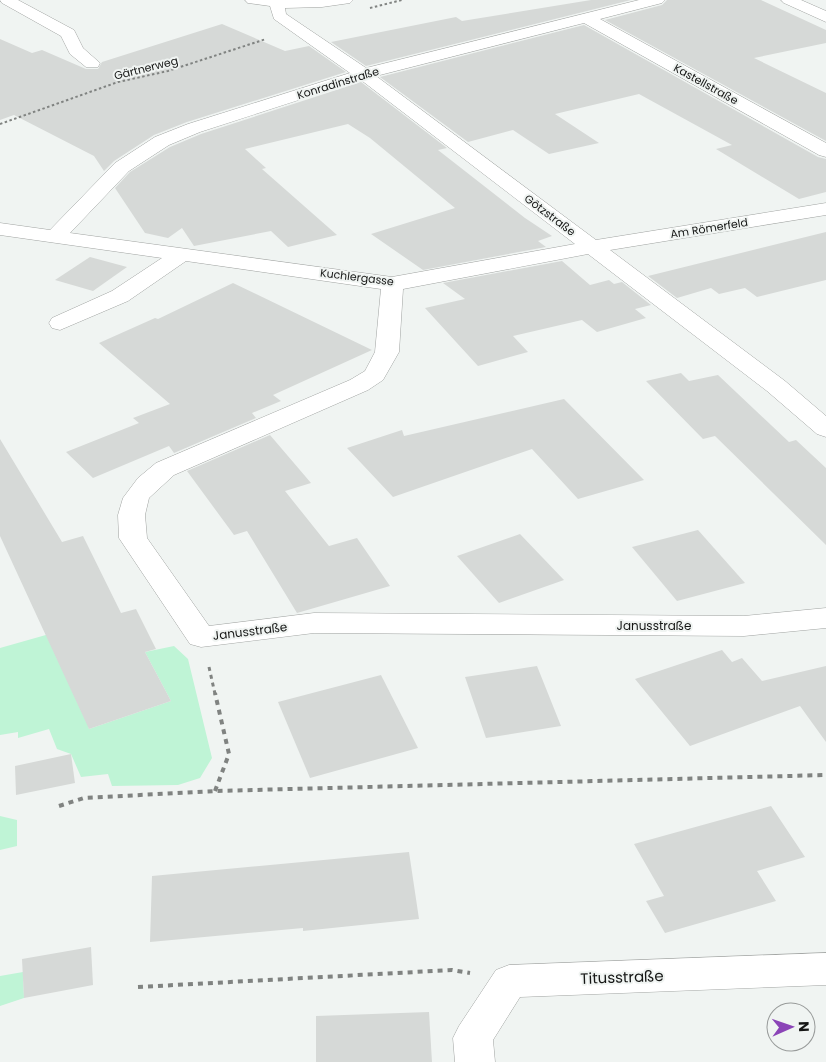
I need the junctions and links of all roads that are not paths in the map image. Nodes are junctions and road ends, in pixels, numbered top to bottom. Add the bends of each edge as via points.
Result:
1 (7, 0) edge
2 (253, 0) edge
3 (345, 0) edge
4 (657, 0) edge
5 (789, 0) edge
6 (276, 3) junction
7 (826, 17) edge
8 (587, 18) junction
9 (92, 63) dead end
10 (363, 74) junction
11 (826, 151) edge
12 (826, 209) edge
13 (0, 229) edge
14 (55, 236) junction
15 (592, 247) junction
16 (181, 255) junction
17 (392, 284) junction
18 (60, 323) dead end
19 (826, 429) edge
20 (826, 618) edge
21 (826, 969) edge
22 (475, 1062) edge

1 - 9 street via 68,33 76,52
2 - 6 street
3 - 6 street
4 - 8 street, Konradinstraße
5 - 7 street
6 - 10 street, Götzstraße via 278,16
8 - 10 street, Konradinstraße
8 - 11 street, Kastellstraße
10 - 14 street, Konradinstraße via 162,141 122,167
10 - 15 street, Götzstraße
12 - 15 street, Am Römerfeld
13 - 14 street, Kuchlergasse
14 - 16 street, Kuchlergasse
15 - 17 street, Kuchlergasse
15 - 19 street, Götzstraße via 776,386
16 - 17 street, Kuchlergasse
16 - 18 street via 120,296
17 - 20 street, Janusstraße via 387,352 375,375 359,385 165,469 147,482 134,500 130,520 133,538 201,637 314,623 744,626
21 - 22 street, Titusstraße via 510,981 473,1038

